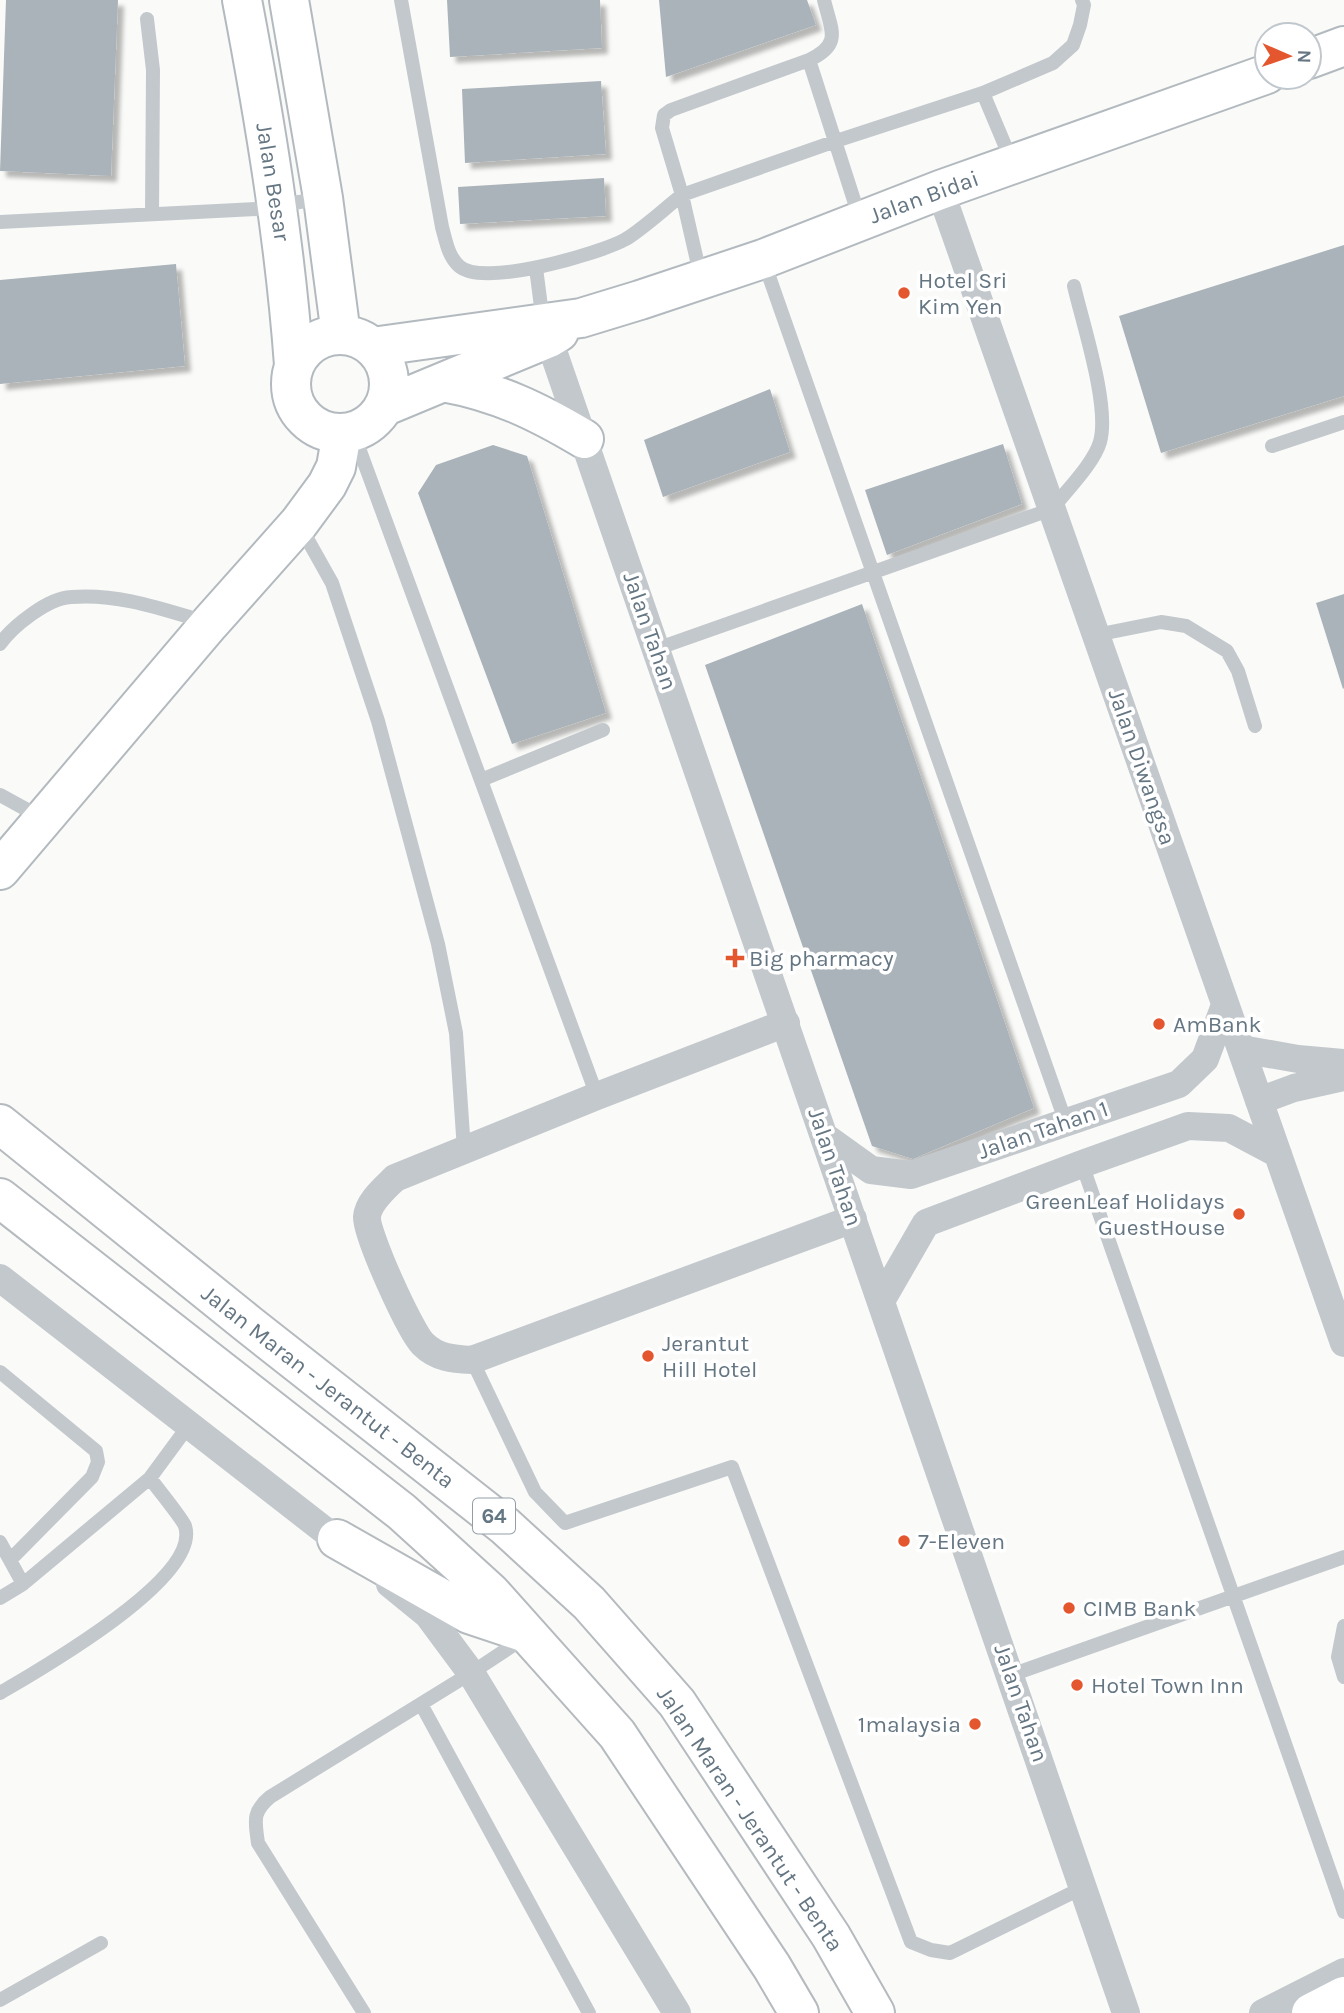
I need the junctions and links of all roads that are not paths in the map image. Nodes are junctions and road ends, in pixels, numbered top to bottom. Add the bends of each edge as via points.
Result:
1 (242, 0) edge
2 (289, 0) edge
3 (401, 0) edge
4 (824, 0) edge
5 (1082, 0) edge
6 (147, 19) dead end
7 (1344, 46) edge
8 (1323, 54) edge
9 (809, 60) junction
10 (1253, 79) edge
11 (983, 93) junction
12 (836, 141) junction
13 (1013, 164) junction
14 (940, 190) junction
15 (682, 195) junction
16 (323, 198) junction
17 (276, 207) junction
18 (152, 214) junction
19 (860, 221) junction
20 (0, 222) edge
21 (763, 259) junction
22 (536, 268) junction
23 (701, 280) junction
24 (1074, 286) dead end
25 (546, 330) junction
26 (356, 341) junction
27 (295, 365) junction
28 (443, 382) junction
29 (383, 407) junction
30 (1344, 422) edge
31 (335, 430) junction
32 (584, 439) junction
33 (1272, 446) dead end
34 (1052, 509) junction
35 (306, 513) junction
36 (873, 572) junction
37 (210, 623) junction
38 (1096, 635) junction
39 (0, 644) edge
40 (656, 649) junction
41 (1255, 726) dead end
42 (603, 730) dead end
43 (481, 780) junction
44 (0, 795) edge
45 (44, 819) junction
46 (0, 870) edge
47 (1226, 1005) junction
48 (786, 1023) junction
49 (1241, 1049) junction
50 (1344, 1063) edge
51 (1344, 1077) edge
52 (597, 1096) junction
53 (1259, 1101) junction
54 (1066, 1123) junction
55 (0, 1124) edge
56 (825, 1137) junction
57 (464, 1150) junction
58 (1278, 1154) junction
59 (1082, 1164) junction
60 (0, 1198) edge
61 (853, 1219) junction
62 (0, 1278) edge
63 (881, 1301) junction
64 (1344, 1343) edge
65 (472, 1360) junction
66 (0, 1372) edge
67 (189, 1425) junction
68 (150, 1478) junction
69 (337, 1539) junction
70 (0, 1542) edge
71 (1344, 1557) edge
72 (10, 1560) junction
73 (23, 1584) junction
74 (1234, 1596) junction
75 (0, 1598) edge
76 (1344, 1626) edge
77 (528, 1634) junction
78 (471, 1673) junction
79 (1011, 1675) junction
80 (1344, 1677) edge
81 (0, 1693) edge
82 (421, 1704) junction
83 (1084, 1887) junction
84 (1344, 1912) edge
85 (101, 1943) dead end
86 (1344, 1972) edge
87 (1344, 1996) edge
88 (0, 2000) edge
89 (1130, 2008) edge
90 (364, 2013) edge
91 (589, 2013) edge
92 (677, 2013) edge
93 (799, 2013) edge
94 (875, 2013) edge
95 (1263, 2013) edge
96 (1311, 2013) edge

1 - 17 street, Jalan Besar
2 - 16 street, Jalan Besar
3 - 22 lane via 450,257 461,269 484,274
4 - 9 lane via 830,47
5 - 11 lane via 1073,45 1053,63
6 - 18 lane via 153,70
7 - 8 street
9 - 12 lane
9 - 15 lane via 664,115 662,128
10 - 13 street, Jalan Bidai
11 - 12 lane
11 - 13 lane
12 - 15 lane
12 - 19 lane
13 - 14 street, Jalan Bidai
14 - 19 street, Jalan Bidai
14 - 34 street, Jalan Diwangsa
15 - 22 lane via 625,239
15 - 23 lane
16 - 17 lane
16 - 26 street, Jalan Besar
17 - 18 lane
17 - 27 street, Jalan Besar via 288,277
18 - 20 lane
19 - 21 street, Jalan Bidai
21 - 23 street, Jalan Bidai
21 - 36 lane
22 - 25 lane
23 - 25 street, Jalan Bidai
24 - 34 lane via 1102,423 1099,444
25 - 26 street
25 - 28 street
25 - 32 street, Jalan Tahan
26 - 27 street via 327,337 313,342
26 - 29 street via 383,360 388,375
27 - 31 street via 292,397 299,412
28 - 29 street
28 - 32 street via 510,399
29 - 31 street via 373,420
30 - 33 lane
31 - 35 street via 314,450
31 - 43 lane
32 - 40 street, Jalan Tahan
34 - 36 lane
34 - 38 street, Jalan Diwangsa
35 - 37 street
35 - 57 lane via 374,709 431,918 456,1033
36 - 40 lane
36 - 54 lane
37 - 39 lane via 132,600 69,597 39,610
37 - 45 street
38 - 41 lane via 1161,622 1186,626 1227,651
38 - 47 street, Jalan Diwangsa
40 - 48 street, Jalan Tahan
42 - 43 lane
43 - 52 lane
44 - 45 lane
45 - 46 street
47 - 49 street, Jalan Diwangsa
47 - 54 street, Jalan Tahan 1 via 1205,1059 1179,1084
48 - 52 street
48 - 56 street, Jalan Tahan
49 - 50 street
49 - 53 street, Jalan Diwangsa
51 - 53 street
52 - 57 street
53 - 58 street, Jalan Diwangsa
54 - 56 street, Jalan Tahan 1 via 911,1175 871,1170
55 - 94 street, Jalan Maran - Jerantut - Benta / 64 via 505,1525 589,1603 677,1703 831,1936
56 - 61 street, Jalan Tahan
57 - 65 street via 395,1178 378,1194 367,1215 399,1301 422,1344 441,1357
58 - 59 street, Jalan Tahan 1 via 1229,1128 1188,1126
58 - 64 street, Jalan Diwangsa
59 - 63 street, Jalan Tahan 1 via 926,1223
59 - 74 lane
60 - 77 street, 64 via 402,1513
61 - 63 street, Jalan Tahan
61 - 65 street
62 - 67 street
63 - 79 street, Jalan Tahan
65 - 83 lane via 535,1492 565,1524 732,1467 911,1942 950,1953
66 - 72 lane via 96,1451 98,1462 92,1478
67 - 68 lane
67 - 69 street
68 - 73 lane
68 - 81 lane via 185,1525 177,1559 146,1595 104,1628
69 - 77 street via 469,1614
69 - 78 street via 428,1615
70 - 72 lane
71 - 74 lane
72 - 73 lane
73 - 75 lane
74 - 79 lane
74 - 84 lane
76 - 80 lane via 1338,1657
77 - 78 lane
77 - 93 street, 64 via 617,1734
78 - 82 lane
78 - 92 street
79 - 83 street, Jalan Tahan
82 - 90 lane via 270,1797 259,1807 255,1821 258,1843
82 - 91 lane
83 - 89 street, Jalan Tahan
85 - 88 lane
86 - 95 street
87 - 96 street

